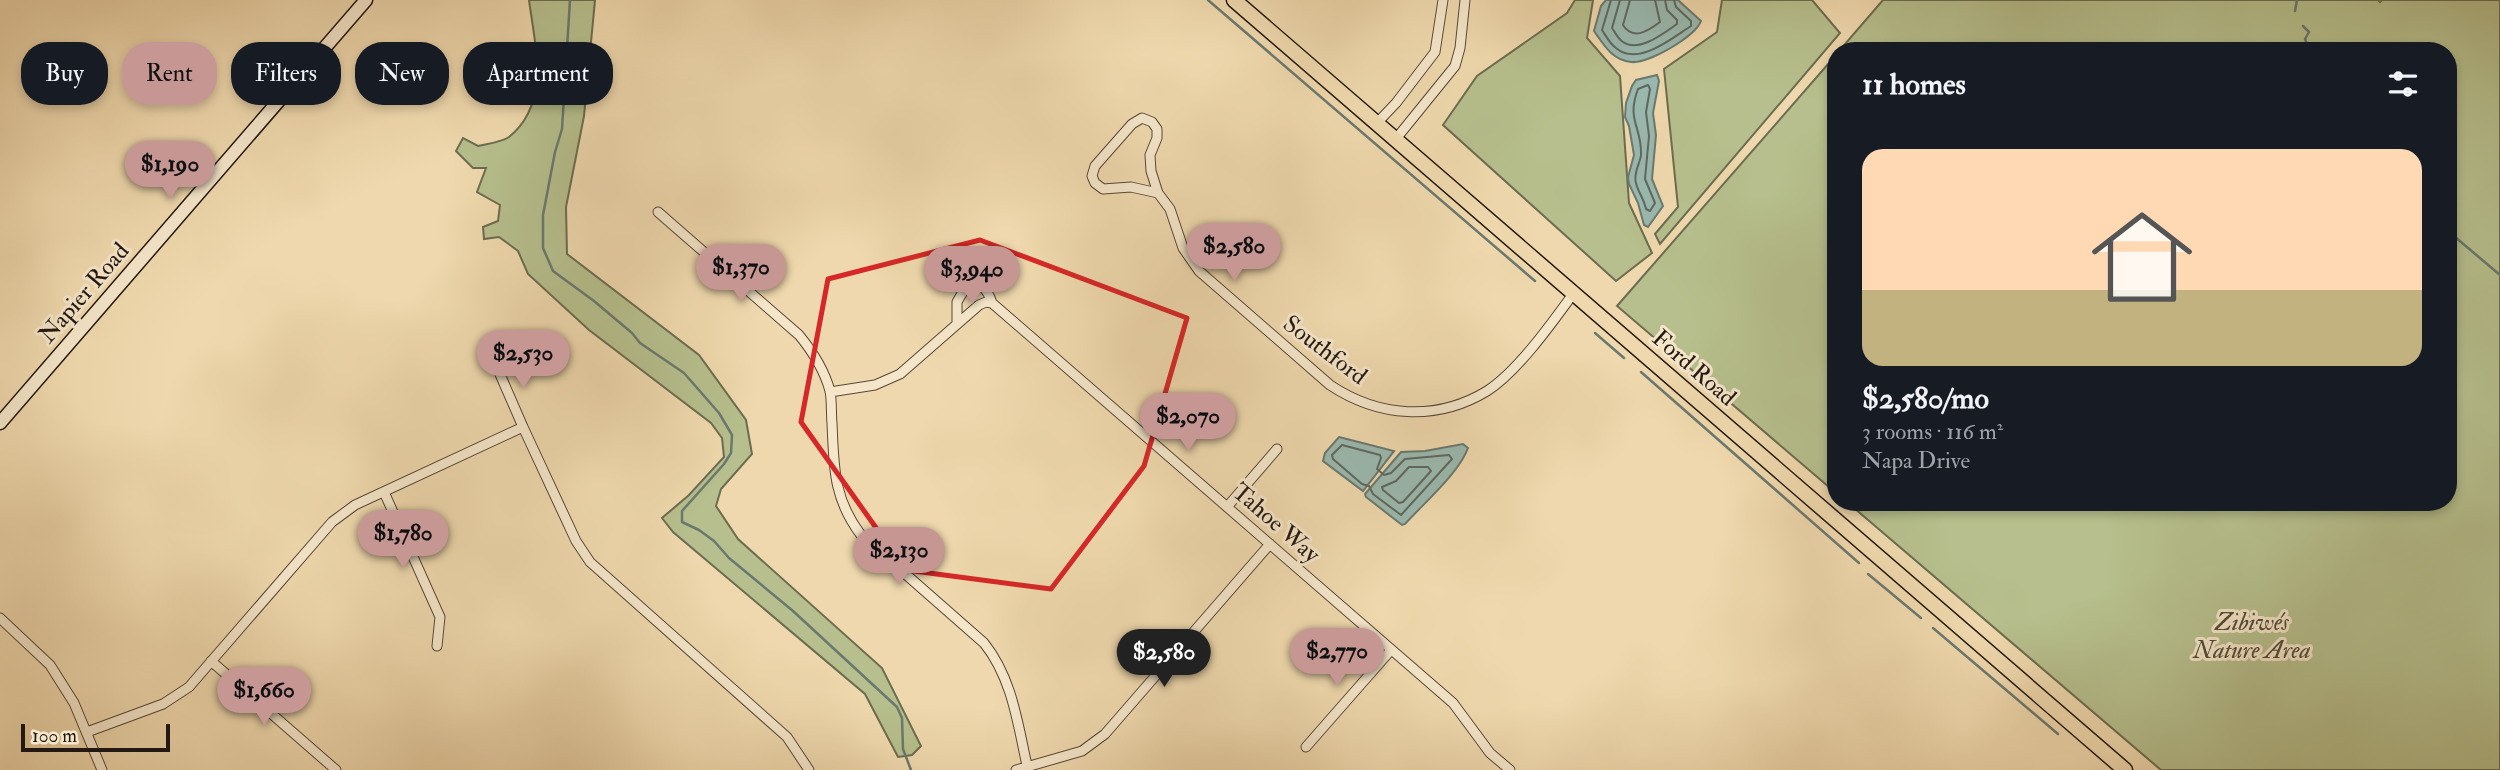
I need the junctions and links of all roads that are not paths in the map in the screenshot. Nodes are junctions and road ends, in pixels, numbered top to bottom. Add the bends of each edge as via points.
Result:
1 (366, 0) edge
2 (1234, 0) edge
3 (1443, 0) edge
4 (1465, 0) edge
5 (1377, 124) junction
6 (1395, 140) junction
7 (1158, 193) junction
8 (659, 212) dead end
9 (1573, 294) junction
10 (992, 303) junction
11 (957, 324) junction
12 (496, 365) dead end
13 (830, 392) junction
14 (0, 423) edge
15 (523, 427) junction
16 (1277, 449) dead end
17 (384, 492) junction
18 (1227, 507) junction
19 (1270, 544) junction
20 (0, 618) edge
21 (437, 646) dead end
22 (1391, 650) junction
23 (211, 661) junction
24 (87, 732) junction
25 (1306, 747) dead end
26 (1027, 768) edge
27 (102, 770) edge
28 (336, 770) edge
29 (809, 770) edge
30 (1016, 770) edge
31 (1510, 770) edge
32 (2125, 770) edge

1 - 14 street, Napier Road
2 - 5 main road, Ford Road
3 - 5 street via 1435,52
4 - 6 street via 1455,66
5 - 6 main road, Ford Road
6 - 9 main road, Ford Road
7 - 7 street, Southford via 1149,164 1157,130 1142,118 1096,166 1093,176 1103,189 1131,187
7 - 9 street, Southford via 1170,209 1182,248 1199,271 1329,385 1382,409 1432,412 1489,390
8 - 13 street via 799,335 814,352
9 - 32 main road, Ford Road
10 - 11 street via 979,305
10 - 11 street, Tahoe Way via 982,285 967,285 957,302
10 - 18 street, Tahoe Way
11 - 13 street via 900,374 875,385
12 - 15 street
13 - 26 street via 835,478 851,521 996,659 1007,680
15 - 17 street
15 - 29 street via 590,562 787,737
16 - 18 street
17 - 21 street via 440,617
17 - 23 street via 332,522
18 - 19 street, Tahoe Way
19 - 22 street, Tahoe Way
19 - 26 street via 1105,734 1083,751
20 - 24 street via 50,666
22 - 25 street
22 - 31 street, Tahoe Way via 1453,703 1490,753
23 - 24 street via 175,698
23 - 28 street
24 - 27 street
26 - 30 street

